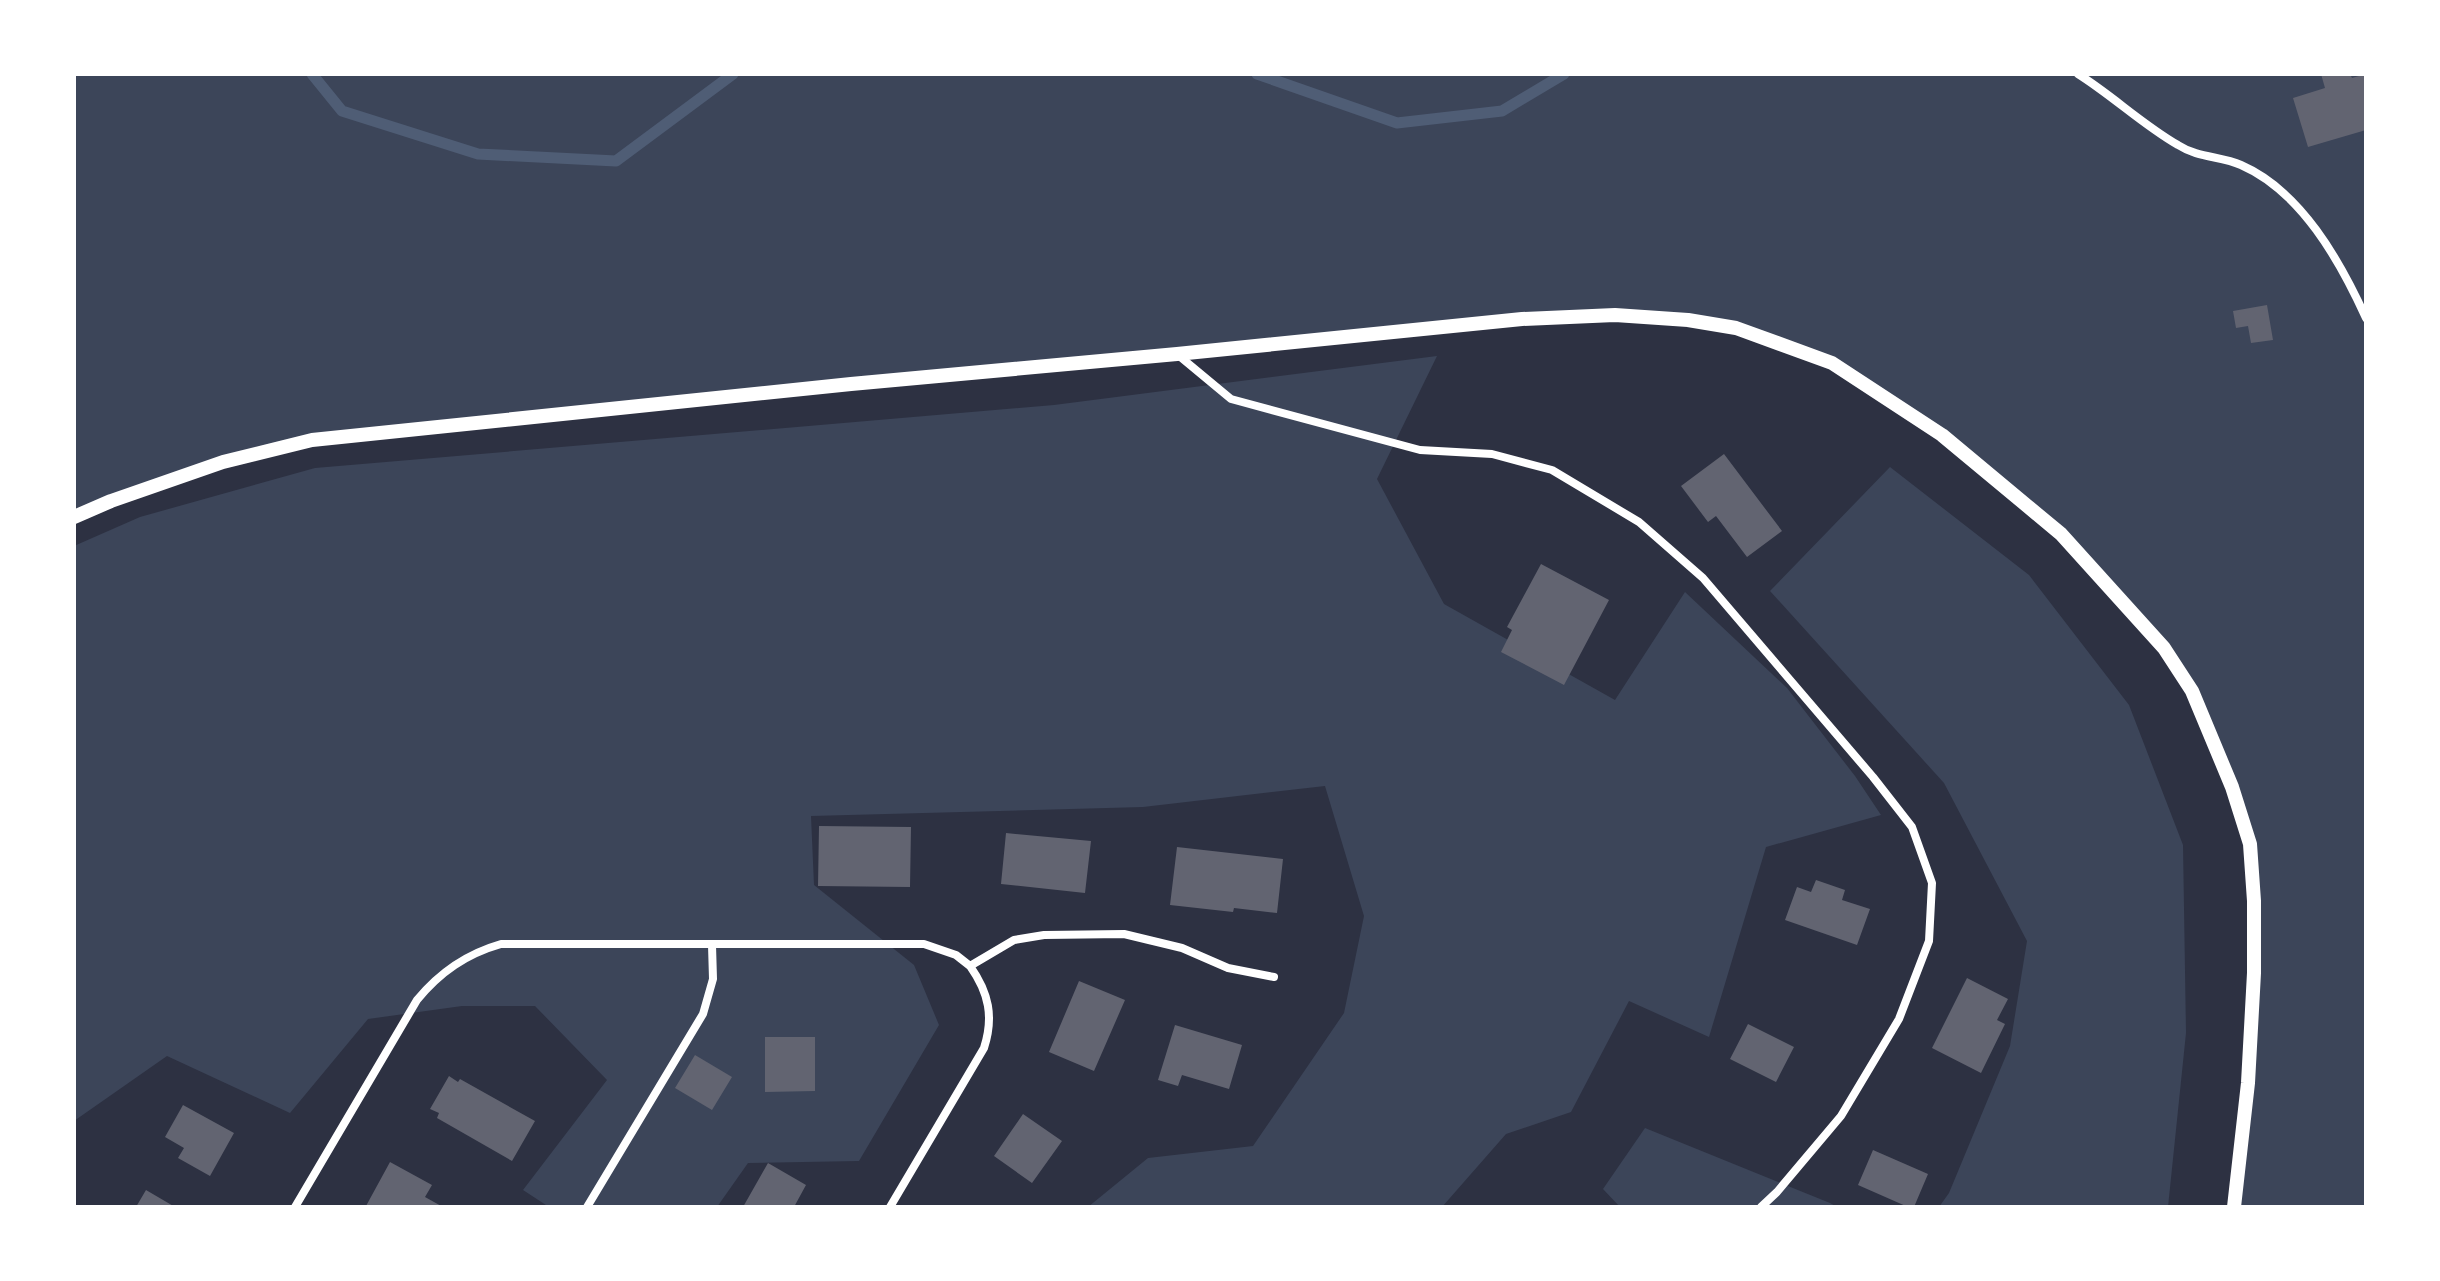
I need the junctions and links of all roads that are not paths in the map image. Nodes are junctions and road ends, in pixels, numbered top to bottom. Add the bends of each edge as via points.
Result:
1 (2078, 74) edge
2 (2366, 318) edge
3 (1177, 354) junction
4 (74, 517) edge
5 (712, 945) junction
6 (970, 966) junction
7 (1274, 977) dead end
8 (295, 1207) edge
9 (587, 1207) edge
10 (890, 1207) edge
11 (1761, 1207) edge
12 (2234, 1207) edge

1 - 2 street via 2179,146 2261,175 2309,219
3 - 4 street via 312,440 223,462
3 - 11 street via 1231,399 1420,450 1492,454 1552,470 1639,522 1703,578 1912,827 1932,883 1931,912 1929,941 1904,1006 1841,1116
3 - 12 street via 1522,319 1615,315 1688,320 1736,328 1832,363 1942,435 2002,483 2061,534 2164,648 2192,691 2232,787 2250,844 2254,901 2248,1083
5 - 6 street via 924,944
5 - 8 street via 501,944 451,966 402,1021
5 - 9 street via 713,979 703,1014
6 - 7 street via 1014,940 1124,934 1182,948 1228,968
6 - 10 street via 987,996 989,1031 984,1048

